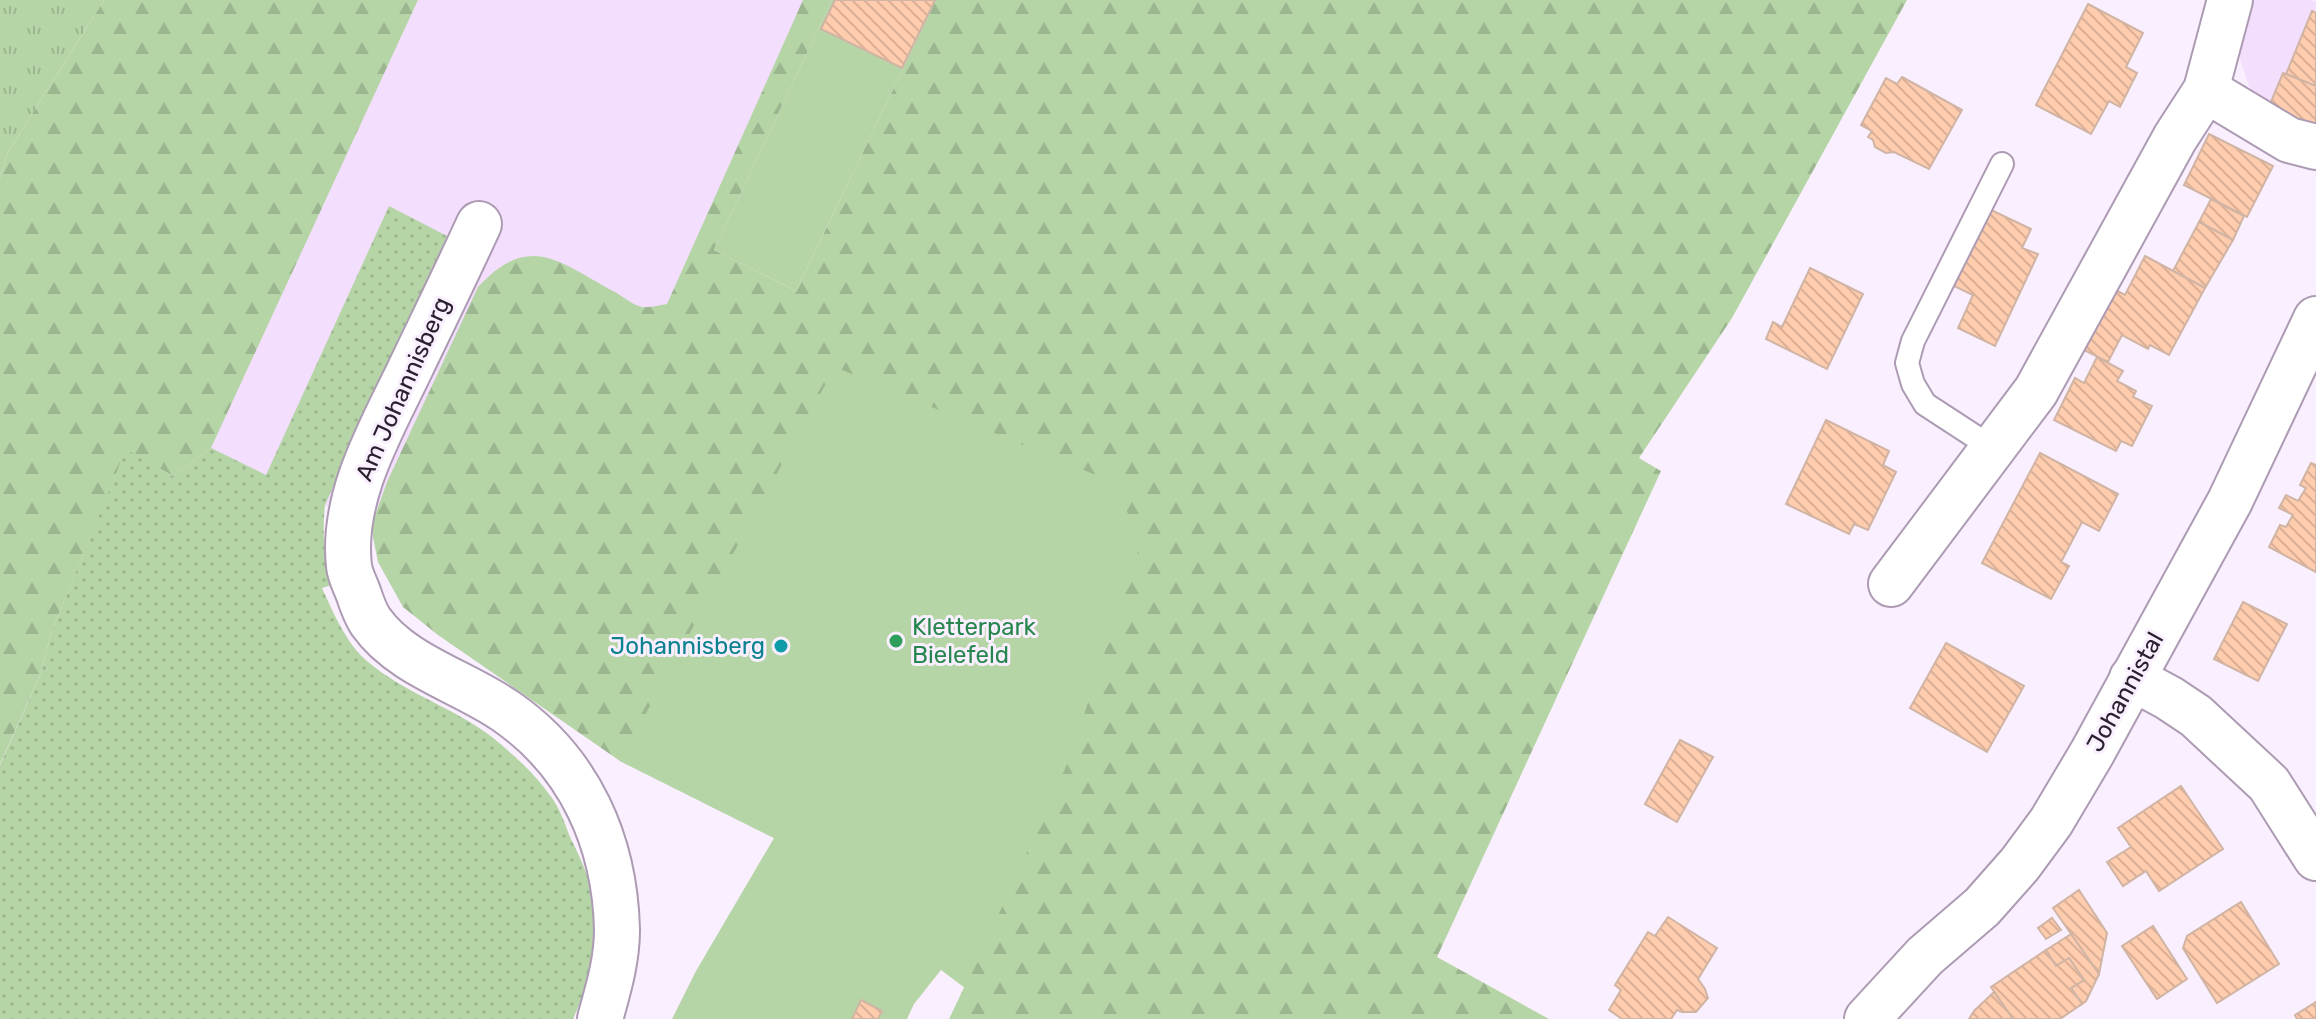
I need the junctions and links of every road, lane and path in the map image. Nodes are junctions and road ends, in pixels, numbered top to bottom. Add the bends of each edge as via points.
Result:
1 (2230, 0) edge
2 (2206, 90) junction
3 (2316, 147) edge
4 (2002, 164) dead end
5 (479, 224) dead end
6 (2316, 319) edge
7 (1994, 449) junction
8 (1891, 584) dead end
9 (2132, 678) junction
10 (2316, 858) edge
11 (600, 1019) edge
12 (1867, 1019) edge

1 - 2 street
2 - 3 street via 2289,140
2 - 7 street via 2036,391
4 - 7 lane via 1913,341 1907,363 1925,404
5 - 11 street, Am Johannisberg via 361,472 350,522 349,568 370,621 383,636 505,711 544,742 591,809 613,882 617,932 613,974
6 - 9 street, Johannistal via 2230,501
7 - 8 street
9 - 10 street via 2196,716 2269,784
9 - 12 street, Johannistal via 2051,822 2020,864

